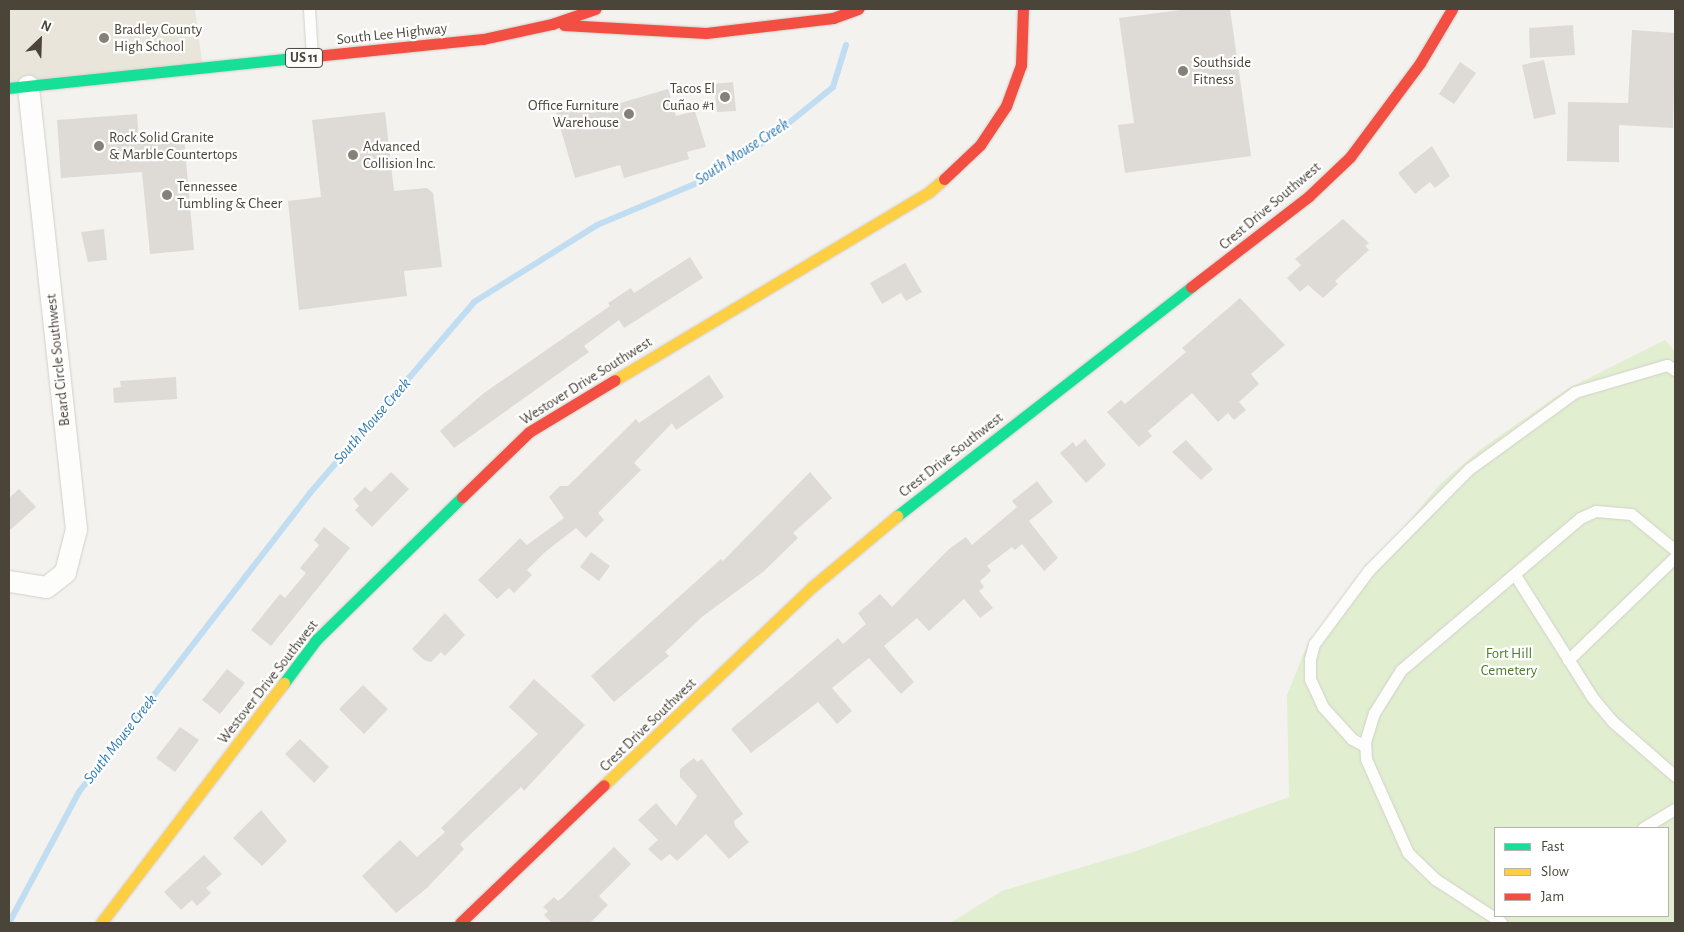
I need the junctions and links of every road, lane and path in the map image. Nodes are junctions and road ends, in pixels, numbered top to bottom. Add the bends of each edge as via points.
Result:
1 (309, 9) edge
2 (595, 9) edge
3 (858, 9) edge
4 (1023, 9) edge
5 (1452, 9) edge
6 (552, 24) junction
7 (312, 57) junction
8 (19, 87) edge
9 (1675, 370) edge
10 (1675, 550) edge
11 (1675, 557) edge
12 (1515, 575) junction
13 (9, 581) edge
14 (1568, 660) junction
15 (1365, 746) junction
16 (1675, 776) edge
17 (1675, 809) edge
18 (1646, 827) edge
19 (1494, 915) edge
20 (102, 923) edge
21 (460, 923) edge

1 - 7 lane
2 - 6 street, South Lee Highway / US 11
3 - 6 street via 833,18 706,32
4 - 20 street, Westover Drive Southwest via 1021,65 1006,106 980,145 929,192 529,432 316,640
5 - 21 street, Crest Drive Southwest via 1420,63 1350,157 1308,196 896,517 812,587
6 - 7 street, South Lee Highway / US 11 via 483,39
7 - 8 street, South Lee Highway / US 11
8 - 13 street, Beard Circle Southwest via 76,529 65,572 46,587
9 - 15 lane via 1667,365 1644,370 1575,392 1469,469 1369,570 1314,644 1310,659 1310,679 1323,707 1352,738
10 - 12 lane via 1631,514 1596,511 1566,529
11 - 14 lane
12 - 14 lane
12 - 15 lane via 1401,670 1374,713
14 - 16 lane via 1612,721
15 - 19 lane via 1377,792 1408,854 1435,879
17 - 18 lane

